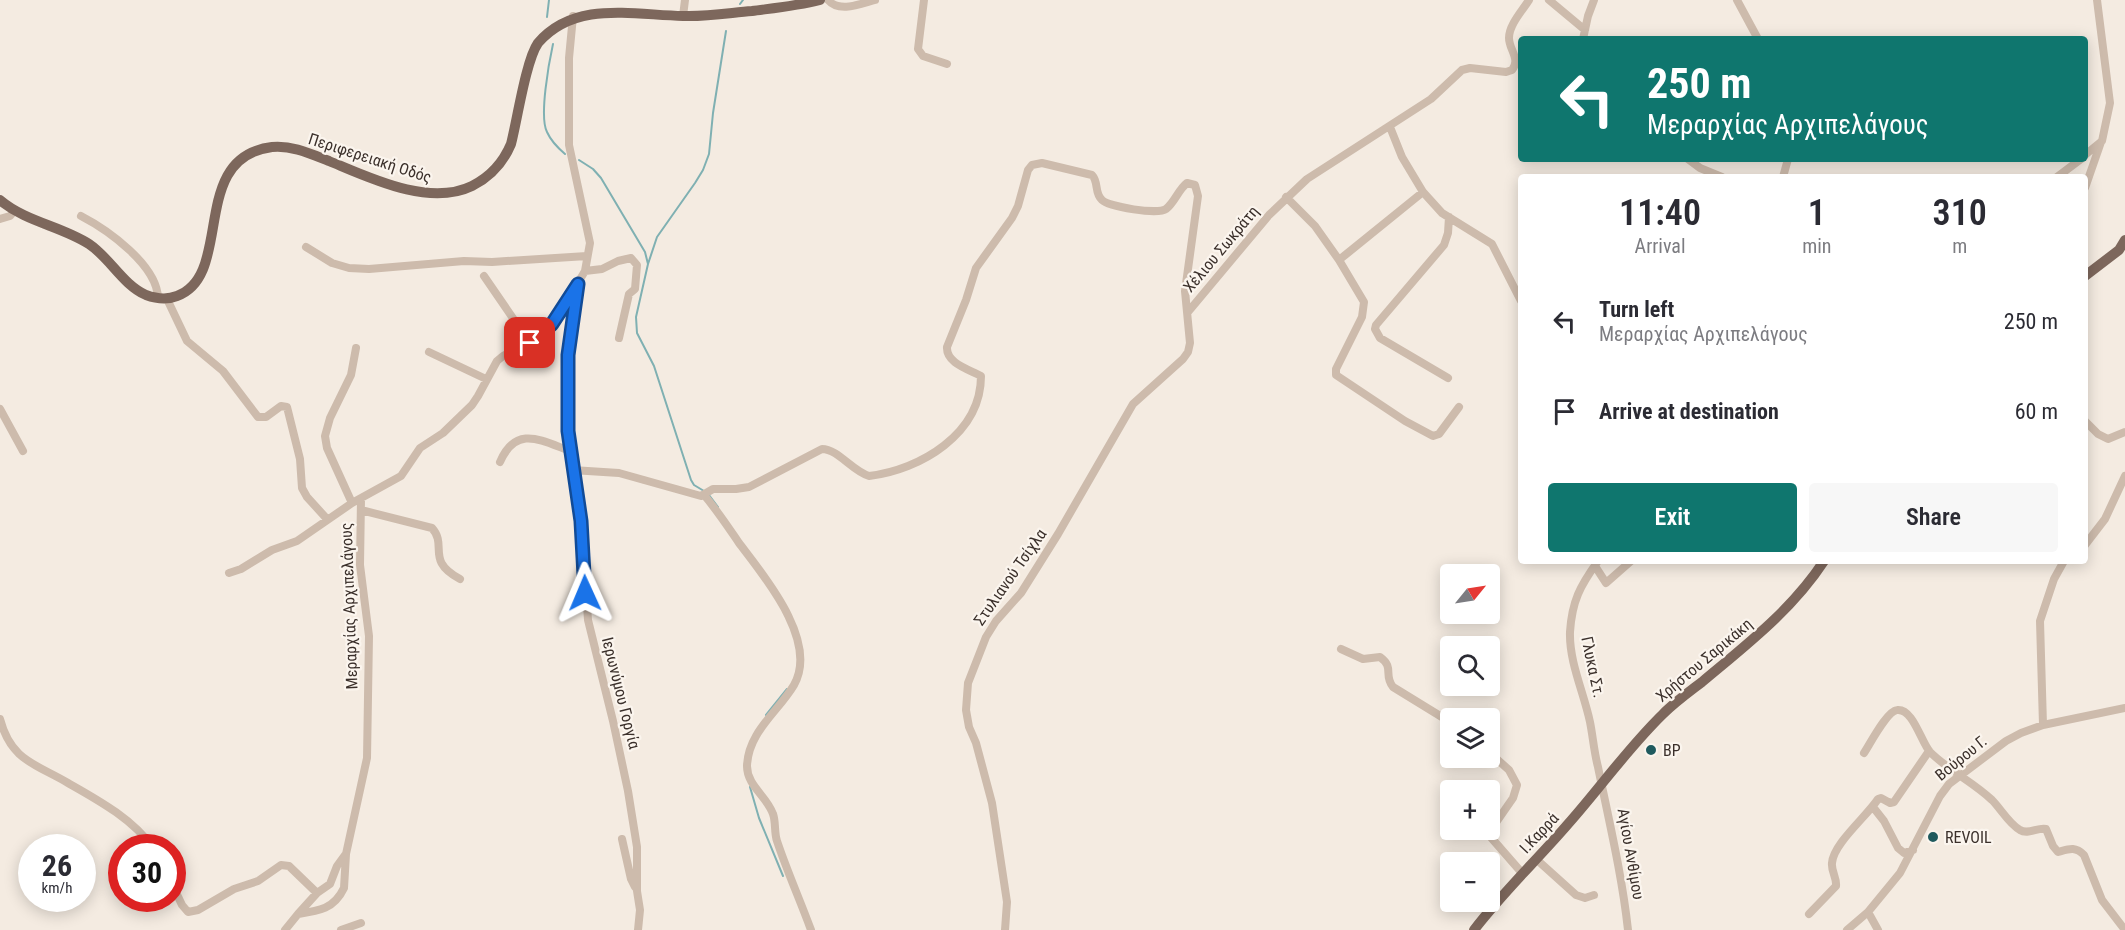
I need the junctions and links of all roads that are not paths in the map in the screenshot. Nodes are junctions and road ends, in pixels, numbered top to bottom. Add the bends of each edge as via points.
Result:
1 (684, 0) edge
2 (819, 0) edge
3 (828, 0) edge
4 (875, 0) edge
5 (924, 0) edge
6 (1529, 0) edge
7 (1550, 0) edge
8 (1594, 0) edge
9 (1737, 0) edge
10 (2097, 0) edge
11 (573, 16) junction
12 (683, 16) junction
13 (1584, 34) edge
14 (1756, 36) edge
15 (947, 64) dead end
16 (1518, 68) edge
17 (1390, 126) junction
18 (2102, 141) junction
19 (2088, 153) edge
20 (1692, 162) edge
21 (2077, 162) edge
22 (1715, 174) edge
23 (2061, 174) edge
24 (2088, 180) edge
25 (1423, 192) junction
26 (1286, 197) junction
27 (0, 200) edge
28 (15, 210) junction
29 (81, 216) dead end
30 (1449, 218) junction
31 (0, 219) edge
32 (2125, 240) edge
33 (306, 247) dead end
34 (587, 256) junction
35 (1339, 260) junction
36 (585, 271) junction
37 (2088, 274) edge
38 (484, 276) dead end
39 (578, 284) junction
40 (1518, 295) edge
41 (163, 299) junction
42 (1188, 312) junction
43 (619, 338) dead end
44 (530, 343) junction
45 (356, 348) dead end
46 (429, 352) dead end
47 (1448, 378) dead end
48 (486, 380) junction
49 (1459, 407) dead end
50 (0, 409) edge
51 (2088, 424) edge
52 (2125, 432) edge
53 (23, 451) dead end
54 (570, 451) junction
55 (500, 462) dead end
56 (572, 470) junction
57 (2125, 476) edge
58 (708, 493) junction
59 (357, 501) junction
60 (361, 510) junction
61 (327, 519) junction
62 (2088, 542) edge
63 (1596, 564) edge
64 (1628, 564) edge
65 (1822, 564) edge
66 (2062, 564) edge
67 (229, 573) dead end
68 (460, 579) dead end
69 (1341, 649) dead end
70 (2125, 708) edge
71 (1440, 716) edge
72 (0, 719) edge
73 (2043, 725) junction
74 (1929, 751) junction
75 (1864, 753) dead end
76 (1500, 762) edge
77 (1961, 775) junction
78 (1603, 784) junction
79 (1873, 807) junction
80 (141, 834) edge
81 (622, 839) dead end
82 (1913, 850) junction
83 (346, 854) junction
84 (1536, 859) junction
85 (1522, 873) junction
86 (637, 891) junction
87 (318, 893) junction
88 (1594, 895) dead end
89 (186, 910) edge
90 (1868, 912) junction
91 (298, 914) junction
92 (1809, 914) dead end
93 (361, 923) dead end
94 (285, 930) edge
95 (344, 930) edge
96 (638, 930) edge
97 (811, 930) edge
98 (1005, 930) edge
99 (1474, 930) edge
100 (1628, 930) edge
101 (1847, 930) edge
102 (1878, 930) edge
103 (2125, 930) edge

1 - 12 street
2 - 12 main road, Περιφερειακή Οδός via 784,8
3 - 4 street via 837,7
5 - 15 street via 918,49 923,56
6 - 16 street via 1510,36
7 - 13 street
8 - 13 street
9 - 14 street
10 - 18 street via 2110,94
11 - 12 main road, Περιφερειακή Οδός via 602,9
11 - 34 street via 569,145 588,227
11 - 41 main road, Περιφερειακή Οδός via 547,33 535,49 511,144 486,178 461,191 430,194 393,185 298,150 280,147 257,151 237,164 223,184 205,264 196,282 185,292
16 - 17 street, Χέλιου Σωκράτη via 1506,72 1462,70 1431,99
17 - 25 street via 1402,157
17 - 26 street, Χέλιου Σωκράτη via 1307,179
18 - 19 street
18 - 24 street
20 - 22 street
21 - 23 street
25 - 30 street
25 - 35 street
26 - 35 street via 1312,222
26 - 42 street, Χέλιου Σωκράτη
27 - 28 main road
28 - 31 street
28 - 41 main road via 87,243 132,285
29 - 41 street via 112,234 146,268
30 - 40 street via 1492,244
30 - 47 street via 1444,245 1375,329 1380,338
32 - 37 main road via 2119,250
33 - 34 street via 332,263 369,269
34 - 36 street
35 - 49 street via 1364,307 1336,375 1433,436 1439,434
36 - 39 street, Μεραρχίας Αρχιπελάγους
36 - 43 street via 631,258 637,266 635,289 629,294
38 - 44 street
39 - 44 street, Μεραρχίας Αρχιπελάγους via 552,324
39 - 54 street, Ιερωνύμου Γοργία via 568,355
41 - 61 street via 187,341 223,371 258,417 287,407 300,459 302,488
42 - 58 street, Χέλιου Σωκράτη via 1185,291 1198,196 1195,185 1184,185 1165,210 1153,213 1107,203 1098,194 1092,175 1042,163 1032,165 1012,218 976,268 948,343 949,357 981,377 974,408 953,438 916,464 874,476 862,474 831,450 822,449 749,487
42 - 98 street, Στυλιανού Τσίχλα via 1190,343 1186,356 1133,404 1058,534 986,637 968,683 966,710 992,803 1007,902
44 - 48 street, Μεραρχίας Αρχιπελάγους via 497,361
45 - 59 street via 351,375 325,436 327,448
46 - 48 street
48 - 59 street, Μεραρχίας Αρχιπελάγους via 472,405 443,433 420,448 402,476
50 - 53 street
51 - 52 street via 2108,439
54 - 55 street via 527,437 508,447
54 - 56 street, Ιερωνύμου Γοργία
56 - 58 street via 619,472 664,487
56 - 86 street, Ιερωνύμου Γοργία via 581,521 588,620 628,791 637,847
57 - 62 street via 2105,519
58 - 97 street via 775,591 798,643 800,662 796,679 757,735 747,768 773,814 776,837
59 - 60 street, Μεραρχίας Αρχιπελάγους
59 - 61 street
60 - 68 street via 432,528 440,561
60 - 83 street, Μεραρχίας Αρχιπελάγους via 360,564 369,636 367,758
61 - 67 street via 297,541
63 - 64 street via 1606,583
63 - 78 street, Γλυκα Στ. via 1576,597 1570,639
65 - 78 main road, Χρήστου Σαρικάκη via 1773,621 1664,712
66 - 73 street via 2040,621
69 - 71 street via 1363,659 1380,657 1389,668 1388,680 1393,687
70 - 73 street, Βούρου Γ.
72 - 80 street via 17,753 28,763 116,812
73 - 77 street, Βούρου Γ. via 2006,741
74 - 75 street via 1909,715 1897,710 1890,714
74 - 77 street
74 - 79 street via 1894,802 1879,798
76 - 85 street via 1517,786 1488,834
77 - 82 street, Βούρου Γ. via 1940,796
77 - 103 street via 1991,799 2019,830 2046,829 2058,852 2079,850 2102,900
78 - 84 main road, Ι.Καρρά
78 - 100 street, Αγίου Ανθίμου
79 - 82 street via 1898,848 1904,853
79 - 92 street via 1833,855 1836,886
81 - 86 street
82 - 90 street, Βούρου Γ. via 1895,880
83 - 87 street via 330,884
83 - 91 street, Μεραρχίας Αρχιπελάγους via 344,888 336,902 321,911
84 - 85 main road, Ι.Καρρά
84 - 88 street via 1576,895
85 - 99 main road, Ι.Καρρά
86 - 96 street, Ιερωνύμου Γοργία
87 - 89 street via 284,864 258,881 198,909
87 - 91 street
90 - 101 street, Βούρου Γ.
90 - 102 street
91 - 94 street
93 - 95 street

